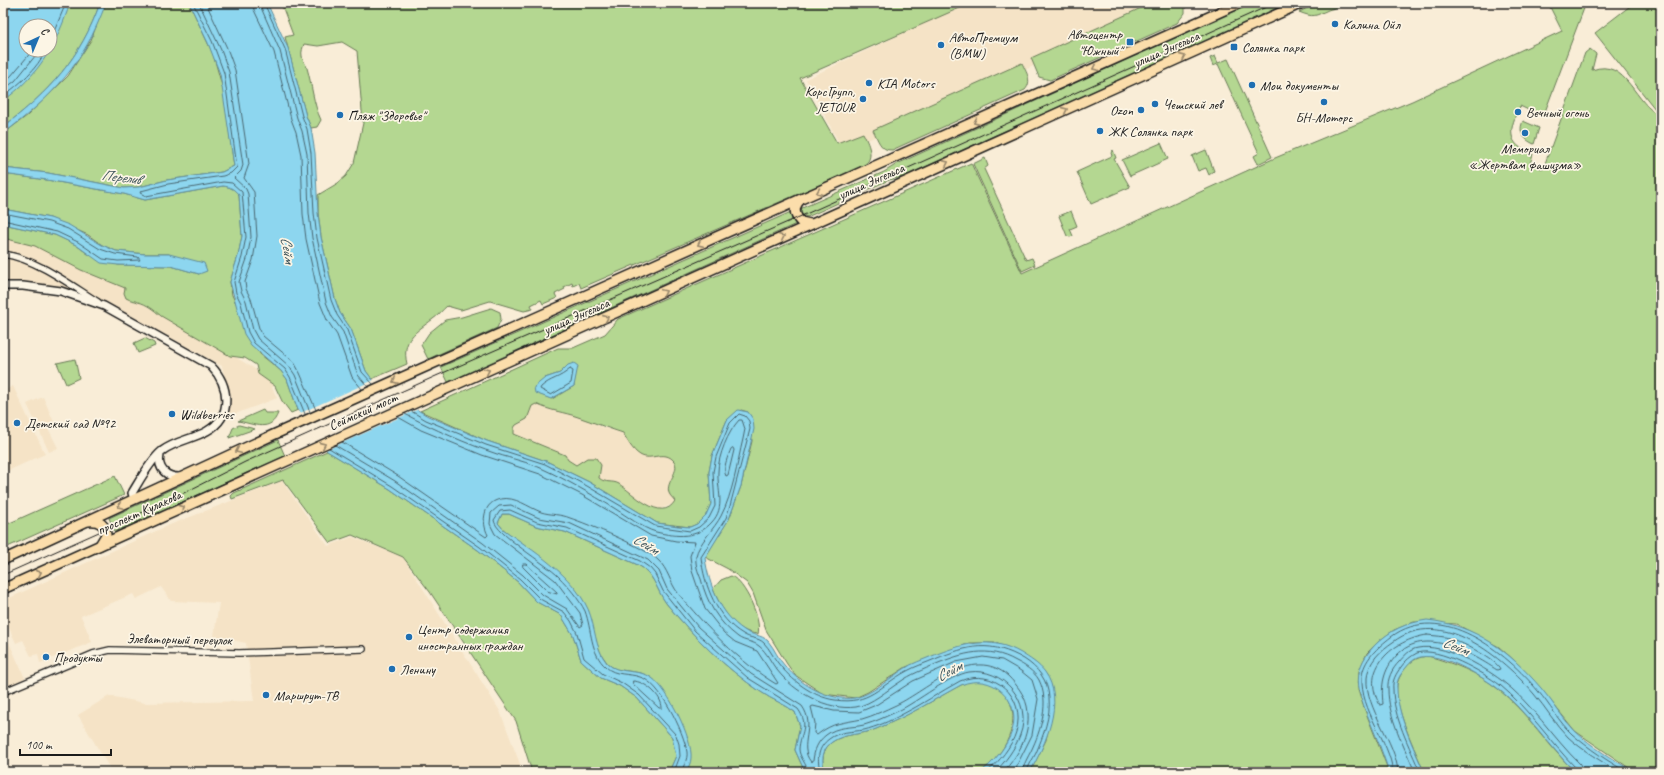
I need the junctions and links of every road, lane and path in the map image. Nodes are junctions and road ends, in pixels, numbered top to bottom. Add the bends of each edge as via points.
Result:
1 (1240, 3) edge
2 (1302, 3) edge
3 (800, 200) junction
4 (810, 224) junction
5 (3, 254) edge
6 (3, 286) edge
7 (104, 306) junction
8 (430, 365) joint
9 (451, 387) joint
10 (273, 435) joint
11 (161, 453) junction
12 (287, 461) joint
13 (183, 477) junction
14 (133, 496) junction
15 (89, 521) junction
16 (100, 545) junction
17 (3, 560) edge
18 (3, 589) edge
19 (363, 649) dead end
20 (3, 692) edge

1 -> 3 main road, улица Энгельса
4 -> 2 main road, улица Энгельса
3 - 4 main road via 795,207 796,215 801,222
3 -> 8 main road, улица Энгельса
9 -> 4 main road, улица Энгельса
5 - 7 street via 13,255 35,264
6 - 7 street via 61,291
7 - 11 street via 211,366 220,375 225,386 224,411 217,422 208,430 168,447
8 -> 10 main road, Сеймский мост
12 -> 9 main road, Сеймский мост
10 -> 13 main road, проспект Кулакова
11 - 13 street via 159,460 163,472
11 - 14 street
16 -> 12 main road, проспект Кулакова
13 - 14 main road, проспект Кулакова
14 -> 15 main road, проспект Кулакова
15 - 16 main road via 98,521 105,527 106,535
15 - 17 main road, проспект Кулакова
18 -> 16 main road, проспект Кулакова
19 - 20 street, Элеваторный переулок via 239,653 110,650 92,654

